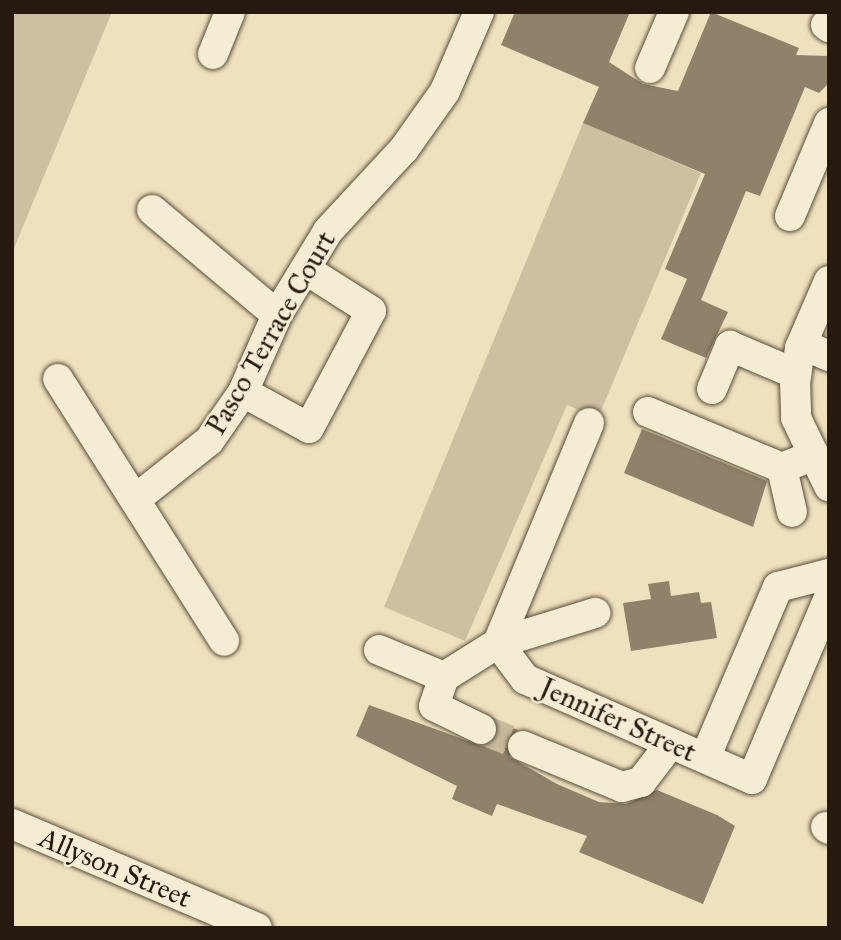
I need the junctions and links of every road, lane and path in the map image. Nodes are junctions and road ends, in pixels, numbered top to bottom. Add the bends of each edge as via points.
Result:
1 (230, 12) edge
2 (479, 12) edge
3 (674, 12) edge
4 (213, 54) dead end
5 (650, 68) dead end
6 (829, 123) edge
7 (821, 163) edge
8 (152, 210) dead end
9 (790, 216) dead end
10 (305, 269) junction
11 (829, 281) edge
12 (277, 315) junction
13 (815, 328) edge
14 (829, 356) edge
15 (796, 374) junction
16 (58, 379) dead end
17 (712, 389) dead end
18 (243, 392) junction
19 (648, 412) dead end
20 (589, 423) dead end
21 (814, 455) junction
22 (782, 468) junction
23 (829, 486) edge
24 (137, 498) junction
25 (792, 512) dead end
26 (829, 574) edge
27 (829, 598) edge
28 (595, 613) dead end
29 (224, 641) dead end
30 (498, 643) junction
31 (379, 650) dead end
32 (444, 677) junction
33 (481, 729) tunnel mouth
34 (671, 743) junction
35 (523, 746) tunnel mouth
36 (705, 758) junction
37 (12, 824) edge
38 (257, 928) edge

1 - 4 street
2 - 10 street, Pasco Terrace Court via 445,91 404,149 328,231
3 - 5 street
6 - 7 street
7 - 9 street
8 - 12 street
10 - 12 street, Pasco Terrace Court
10 - 18 street via 371,311 309,428
11 - 13 street
12 - 18 street, Pasco Terrace Court
13 - 14 street
13 - 15 street
15 - 17 street via 730,346
15 - 21 street via 796,418
16 - 24 street
18 - 24 street, Pasco Terrace Court via 209,441
19 - 22 street
20 - 30 street
21 - 22 street
21 - 23 street
22 - 25 street
24 - 29 street
26 - 36 street via 778,587
27 - 36 street, Jennifer Street via 752,779
28 - 30 street
30 - 32 street
30 - 34 street, Jennifer Street via 525,679
31 - 32 street
32 - 33 street via 435,706
34 - 35 street via 641,782 622,787
34 - 36 street, Jennifer Street
37 - 38 street, Allyson Street

